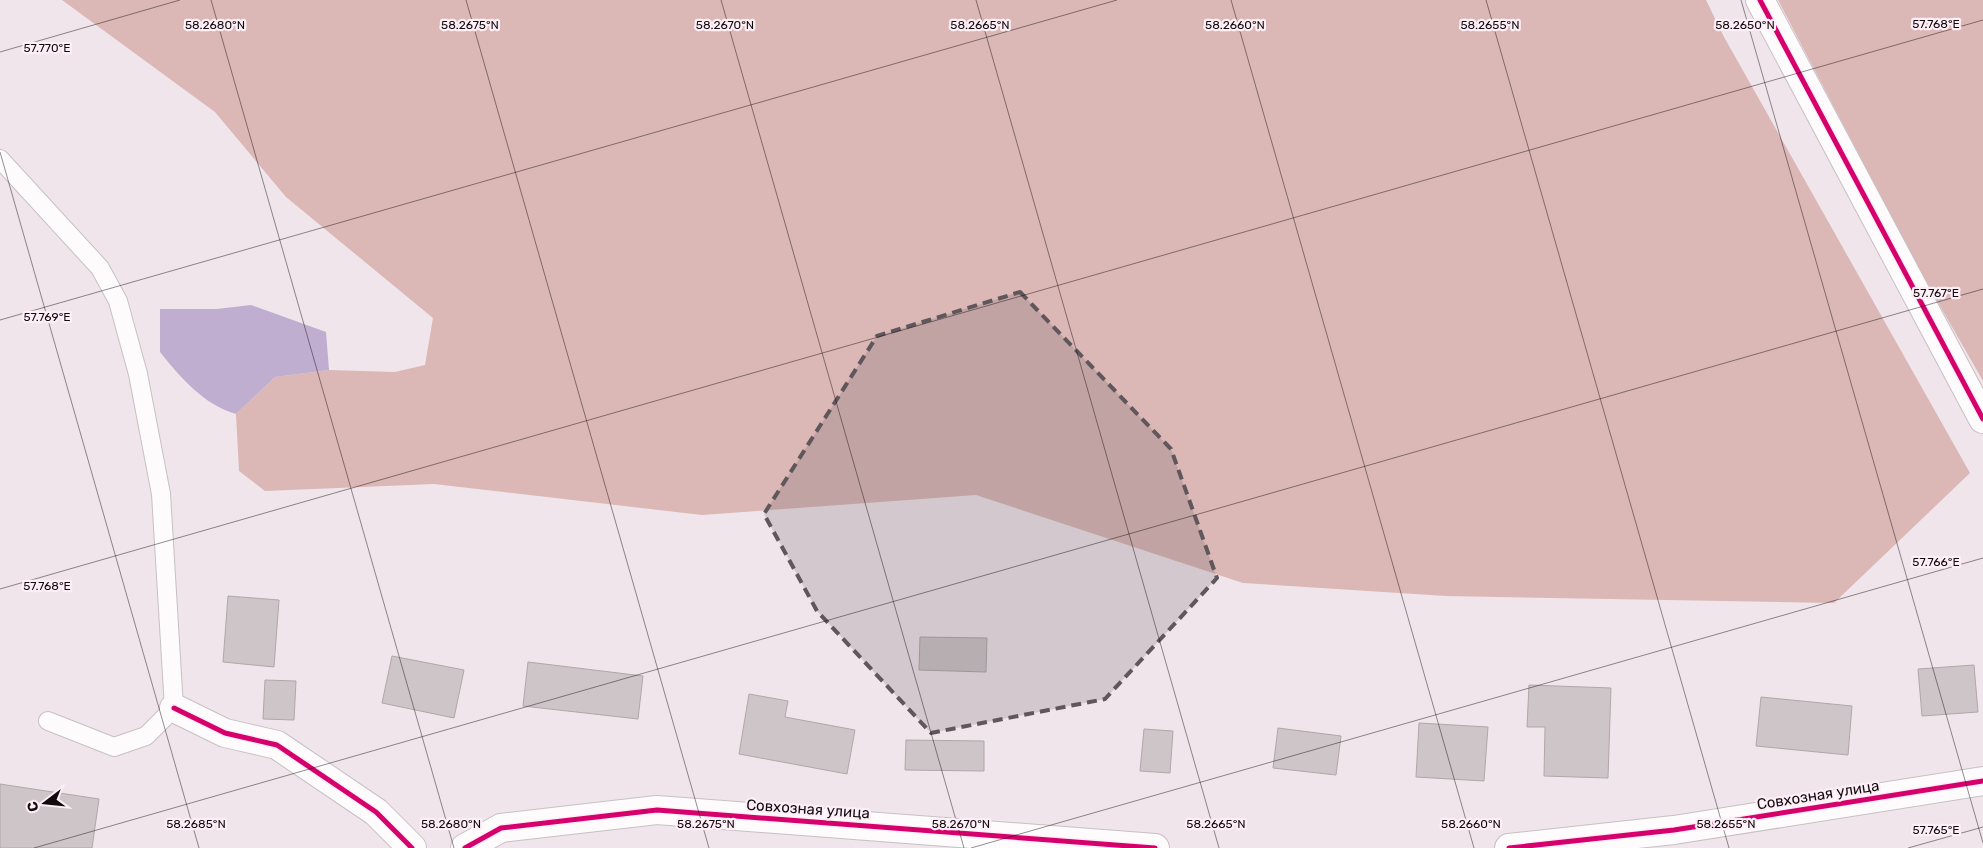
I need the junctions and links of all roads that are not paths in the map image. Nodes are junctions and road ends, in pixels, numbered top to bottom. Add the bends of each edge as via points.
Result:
1 (1760, 0) edge
2 (0, 160) edge
3 (1983, 419) edge
4 (174, 708) junction
5 (48, 721) dead end
6 (1983, 781) edge
7 (412, 848) edge
8 (465, 848) edge
9 (1155, 848) edge
10 (1509, 848) edge

1 - 3 street
2 - 4 lane via 59,220 100,268 118,300 130,335 161,494
4 - 5 lane via 146,736 114,746
4 - 7 street via 225,734 278,745 376,812
6 - 10 street, Совхозная улица via 1674,830
8 - 9 street, Совхозная улица via 501,828 657,810

